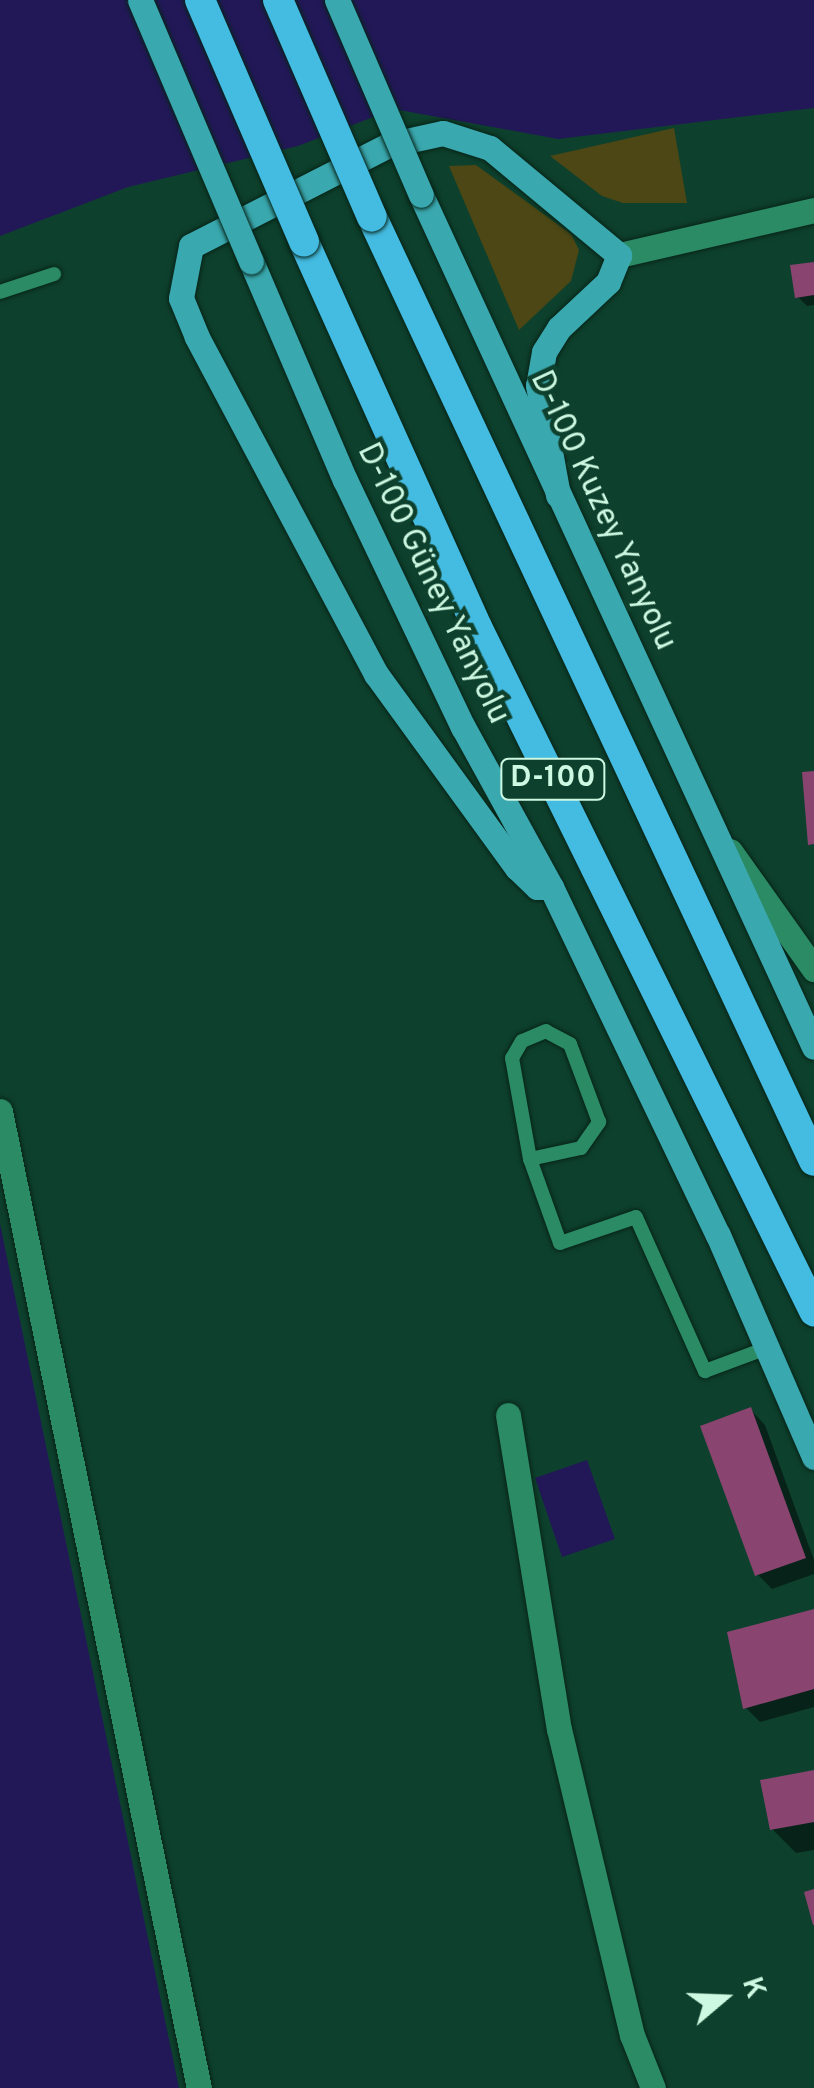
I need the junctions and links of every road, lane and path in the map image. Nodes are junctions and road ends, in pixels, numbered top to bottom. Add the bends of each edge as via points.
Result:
1 (140, 0) edge
2 (200, 0) edge
3 (278, 0) edge
4 (337, 0) edge
5 (814, 210) edge
6 (619, 255) junction
7 (54, 274) dead end
8 (0, 292) edge
9 (558, 494) junction
10 (714, 829) junction
11 (551, 888) junction
12 (814, 969) edge
13 (814, 1047) edge
14 (0, 1111) edge
15 (530, 1159) junction
16 (814, 1160) edge
17 (814, 1311) edge
18 (767, 1348) junction
19 (508, 1415) dead end
20 (814, 1456) edge
21 (199, 2088) edge
22 (653, 2088) edge

1 - 11 main road, D-100 Güney Yanyolu, bridge via 420,640
2 - 17 highway, D-100, bridge via 477,627
3 - 16 highway, D-100, bridge via 372,217
4 - 9 main road, D-100 Kuzey Yanyolu, bridge
5 - 6 street
6 - 9 main road via 608,282 559,328 544,352 538,385
6 - 11 main road via 490,148 443,133 388,145 191,246 182,273 181,298 197,337 376,674 517,868 537,887
7 - 8 lane
9 - 10 main road, D-100 Kuzey Yanyolu
10 - 12 street
10 - 13 main road, D-100 Kuzey Yanyolu
11 - 18 main road, D-100 Güney Yanyolu
14 - 21 street
15 - 15 lane via 512,1058 522,1040 546,1032 570,1044 599,1122 581,1148
15 - 18 lane via 560,1242 636,1217 705,1371
18 - 20 main road, D-100 Güney Yanyolu
19 - 22 street via 559,1729 632,2035

